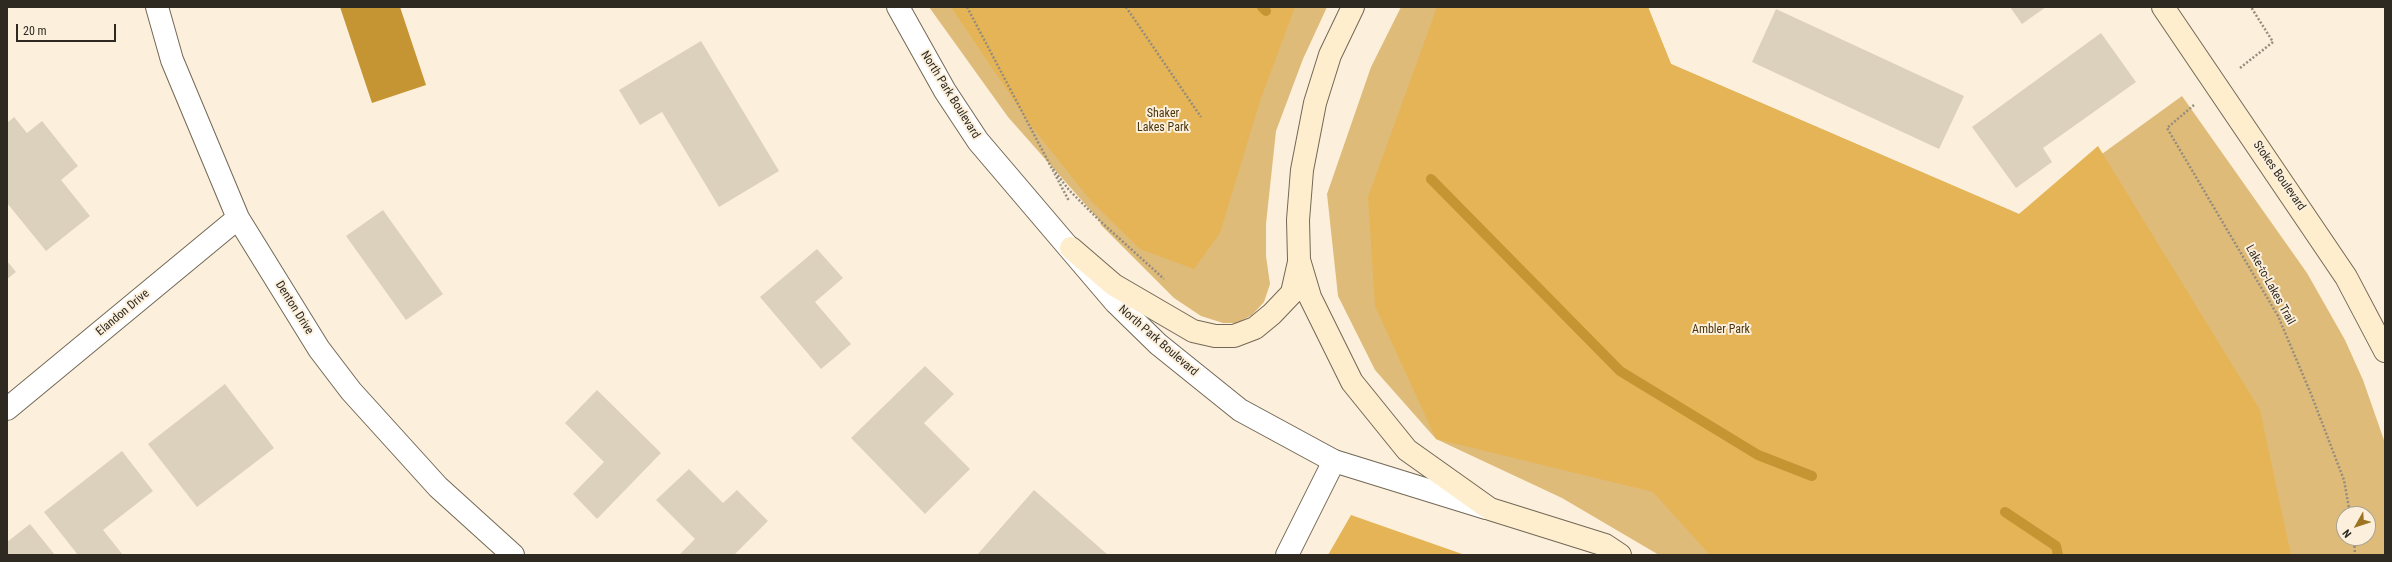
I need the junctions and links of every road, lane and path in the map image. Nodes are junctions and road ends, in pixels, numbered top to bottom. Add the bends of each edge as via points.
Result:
1 (157, 7) edge
2 (898, 7) edge
3 (967, 7) edge
4 (1126, 7) edge
5 (1354, 7) edge
6 (2163, 7) edge
7 (2251, 7) edge
8 (2240, 68) dead end
9 (2191, 108) dead end
10 (1201, 117) dead end
11 (1048, 162) junction
12 (1070, 203) dead end
13 (238, 218) junction
14 (1071, 248) junction
15 (1299, 260) junction
16 (1168, 282) dead end
17 (2385, 352) edge
18 (7, 408) edge
19 (1334, 461) junction
20 (2349, 506) edge
21 (1490, 509) junction
22 (513, 555) edge
23 (1287, 555) edge
24 (1620, 555) edge

1 - 13 street, Denton Drive via 172,60
2 - 14 street, North Park Boulevard via 945,91 978,141
3 - 11 path
4 - 10 path
5 - 15 main road via 1330,55 1315,103 1302,170 1298,220
6 - 17 main road, Stokes Boulevard via 2346,276
7 - 8 path via 2273,42
9 - 20 path, Lake-to-Lakes Trail via 2167,128 2278,316 2344,480
11 - 12 path
11 - 16 path via 1069,190 1100,221
13 - 18 street, Elandon Drive
13 - 22 street, Denton Drive via 319,348 351,391 438,487
14 - 15 main road via 1114,285 1193,331 1215,336 1234,336 1255,328 1272,314 1292,293
14 - 19 street, North Park Boulevard via 1116,303 1158,344 1240,410
15 - 21 main road via 1310,297 1352,382 1407,450
19 - 21 street, North Park Boulevard
19 - 23 street
21 - 24 main road via 1605,545

